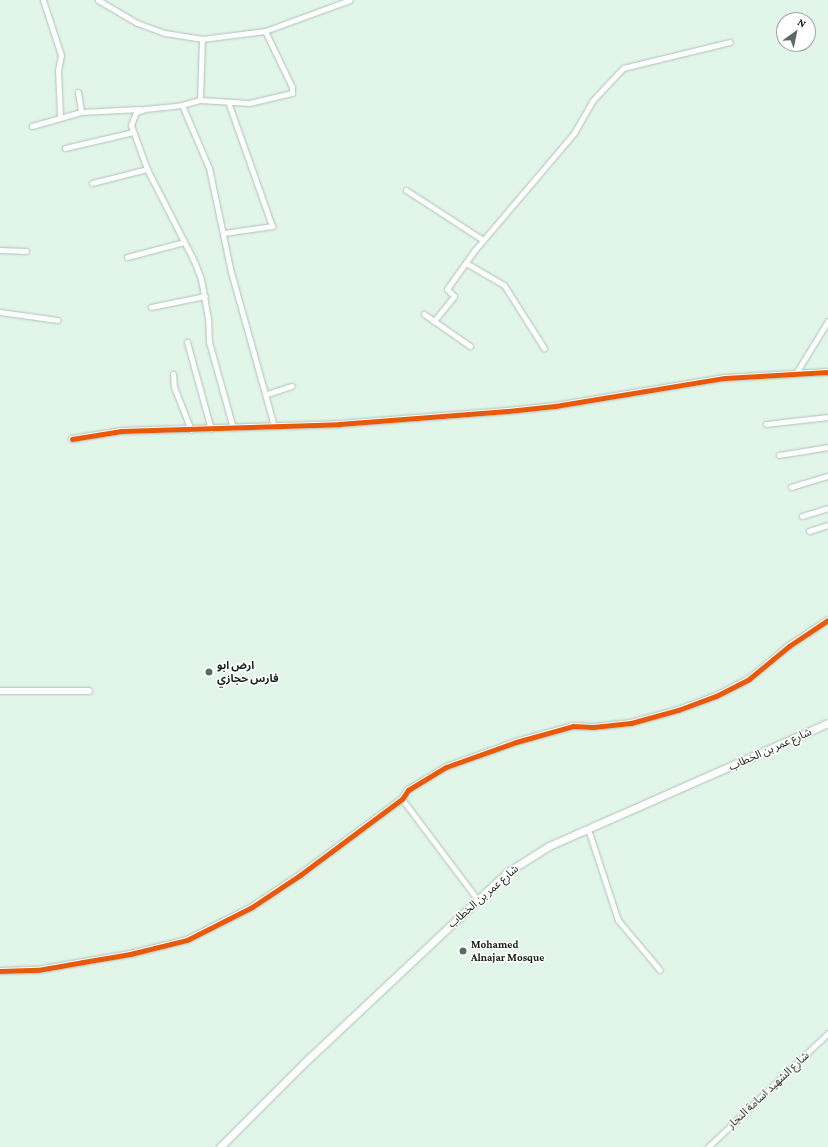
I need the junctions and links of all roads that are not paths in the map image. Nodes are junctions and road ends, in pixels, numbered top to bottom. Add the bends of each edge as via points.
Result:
1 (43, 0) edge
2 (98, 0) edge
3 (350, 0) edge
4 (265, 31) junction
5 (202, 39) junction
6 (730, 42) dead end
7 (78, 92) dead end
8 (200, 100) junction
9 (228, 102) junction
10 (182, 105) junction
11 (145, 109) junction
12 (80, 112) junction
13 (60, 116) junction
14 (32, 126) dead end
15 (133, 132) junction
16 (65, 148) dead end
17 (147, 169) junction
18 (92, 183) dead end
19 (406, 190) dead end
20 (224, 233) junction
21 (483, 240) junction
22 (184, 242) junction
23 (0, 250) edge
24 (26, 251) dead end
25 (127, 257) dead end
26 (466, 263) junction
27 (204, 296) junction
28 (151, 307) dead end
29 (0, 312) edge
30 (424, 314) dead end
31 (57, 320) dead end
32 (434, 321) junction
33 (828, 321) edge
34 (187, 342) dead end
35 (470, 346) dead end
36 (544, 348) dead end
37 (828, 372) edge
38 (796, 373) junction
39 (173, 374) dead end
40 (292, 386) dead end
41 (267, 394) junction
42 (828, 417) edge
43 (766, 424) dead end
44 (274, 426) junction
45 (233, 428) junction
46 (211, 429) junction
47 (191, 430) junction
48 (72, 439) dead end
49 (828, 447) edge
50 (779, 454) dead end
51 (828, 476) edge
52 (791, 487) dead end
53 (828, 508) edge
54 (802, 516) dead end
55 (828, 525) edge
56 (809, 531) dead end
57 (828, 620) edge
58 (0, 691) edge
59 (89, 691) dead end
60 (828, 723) edge
61 (402, 799) junction
62 (588, 829) junction
63 (477, 899) junction
64 (660, 970) dead end
65 (0, 971) edge
66 (828, 1033) edge
67 (220, 1147) edge
68 (708, 1147) edge

1 - 13 street via 61,54 58,70
2 - 5 street via 137,23 164,33
3 - 4 street
4 - 5 street
4 - 9 street via 292,87 292,94 249,103
5 - 8 street
6 - 21 street via 623,68 594,100 574,133
7 - 12 street
8 - 9 street
8 - 10 street
9 - 20 street via 272,226
10 - 11 street
10 - 20 street via 209,168
11 - 12 street
11 - 15 street via 134,116
12 - 13 street
13 - 14 street
15 - 16 street
15 - 17 street
17 - 18 street
17 - 22 street
19 - 21 street
20 - 41 street via 233,279
21 - 26 street
22 - 25 street
22 - 27 street via 195,262
23 - 24 street
26 - 32 street via 447,289 454,296
26 - 36 street via 504,285
27 - 28 street
27 - 45 street via 209,342
29 - 31 street
30 - 32 street
32 - 35 street
33 - 38 street
34 - 46 street
37 - 38 street
38 - 44 street via 725,378 555,406 338,424
39 - 47 street via 174,387
40 - 41 street
41 - 44 street
42 - 43 street
44 - 45 street
45 - 46 street
46 - 47 street
47 - 48 street via 121,431
49 - 50 street
51 - 52 street
53 - 54 street
55 - 56 street
57 - 61 street via 789,646 749,679 716,696 678,710 631,722 593,727 574,726 516,742 446,767 408,790
58 - 59 street
60 - 62 main road, شارع عمر بن الخطاب
61 - 63 street
61 - 65 street via 300,875 252,907 187,940 99,960 38,970
62 - 63 main road, شارع عمر بن الخطاب via 521,862
62 - 64 street via 618,920
63 - 67 main road, شارع عمر بن الخطاب via 304,1062
66 - 68 street, شارع الشهيد اسامة النجار

